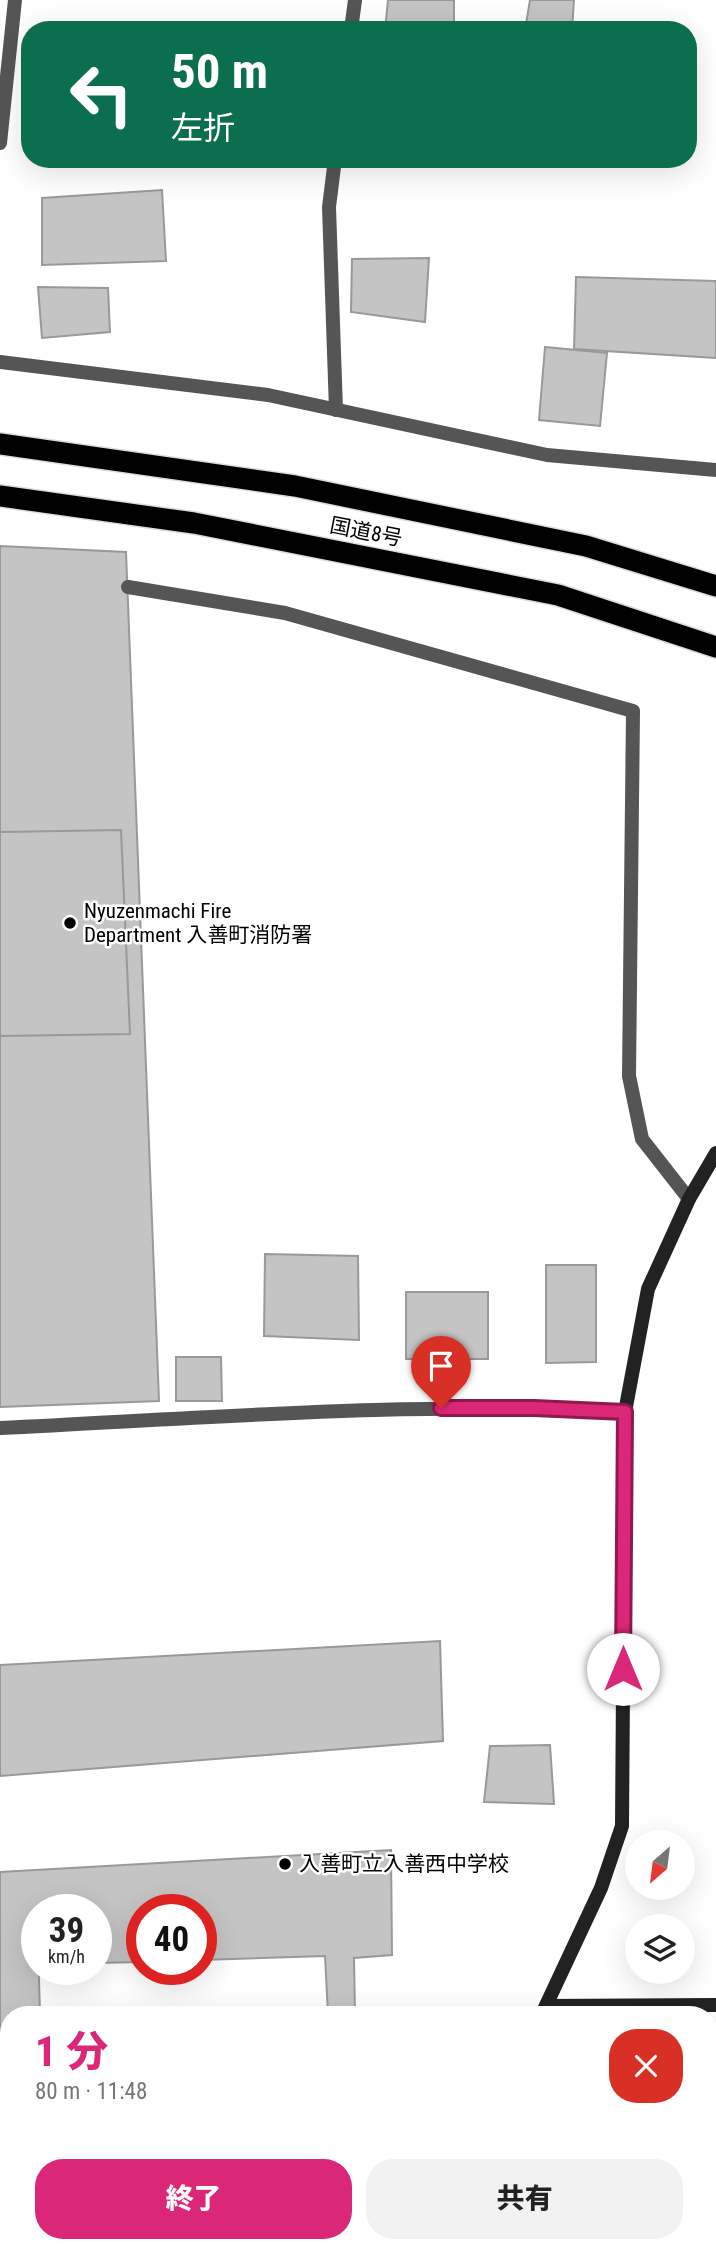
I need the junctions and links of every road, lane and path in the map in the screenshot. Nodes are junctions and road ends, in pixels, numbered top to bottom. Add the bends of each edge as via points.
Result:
1 (15, 0) edge
2 (355, 0) edge
3 (352, 21) edge
4 (0, 143) edge
5 (334, 168) edge
6 (0, 362) edge
7 (336, 410) junction
8 (0, 444) edge
9 (716, 470) edge
10 (0, 496) edge
11 (716, 586) edge
12 (128, 587) dead end
13 (716, 647) edge
14 (716, 1153) edge
15 (690, 1199) junction
16 (625, 1412) junction
17 (0, 1427) edge
18 (716, 2005) edge
19 (547, 2006) edge
20 (682, 2006) edge

1 - 4 street
2 - 3 street
5 - 7 street via 329,207
6 - 7 street via 268,395
7 - 9 street via 547,456
8 - 11 highway, 国道8号 via 295,486 586,546
10 - 13 highway, 国道8号 via 194,523 558,595
12 - 15 street via 285,613 634,711 629,1076 642,1139
14 - 15 street
15 - 16 street via 648,1289
16 - 17 street via 394,1409
16 - 19 street via 622,1826 601,1888
18 - 20 street

